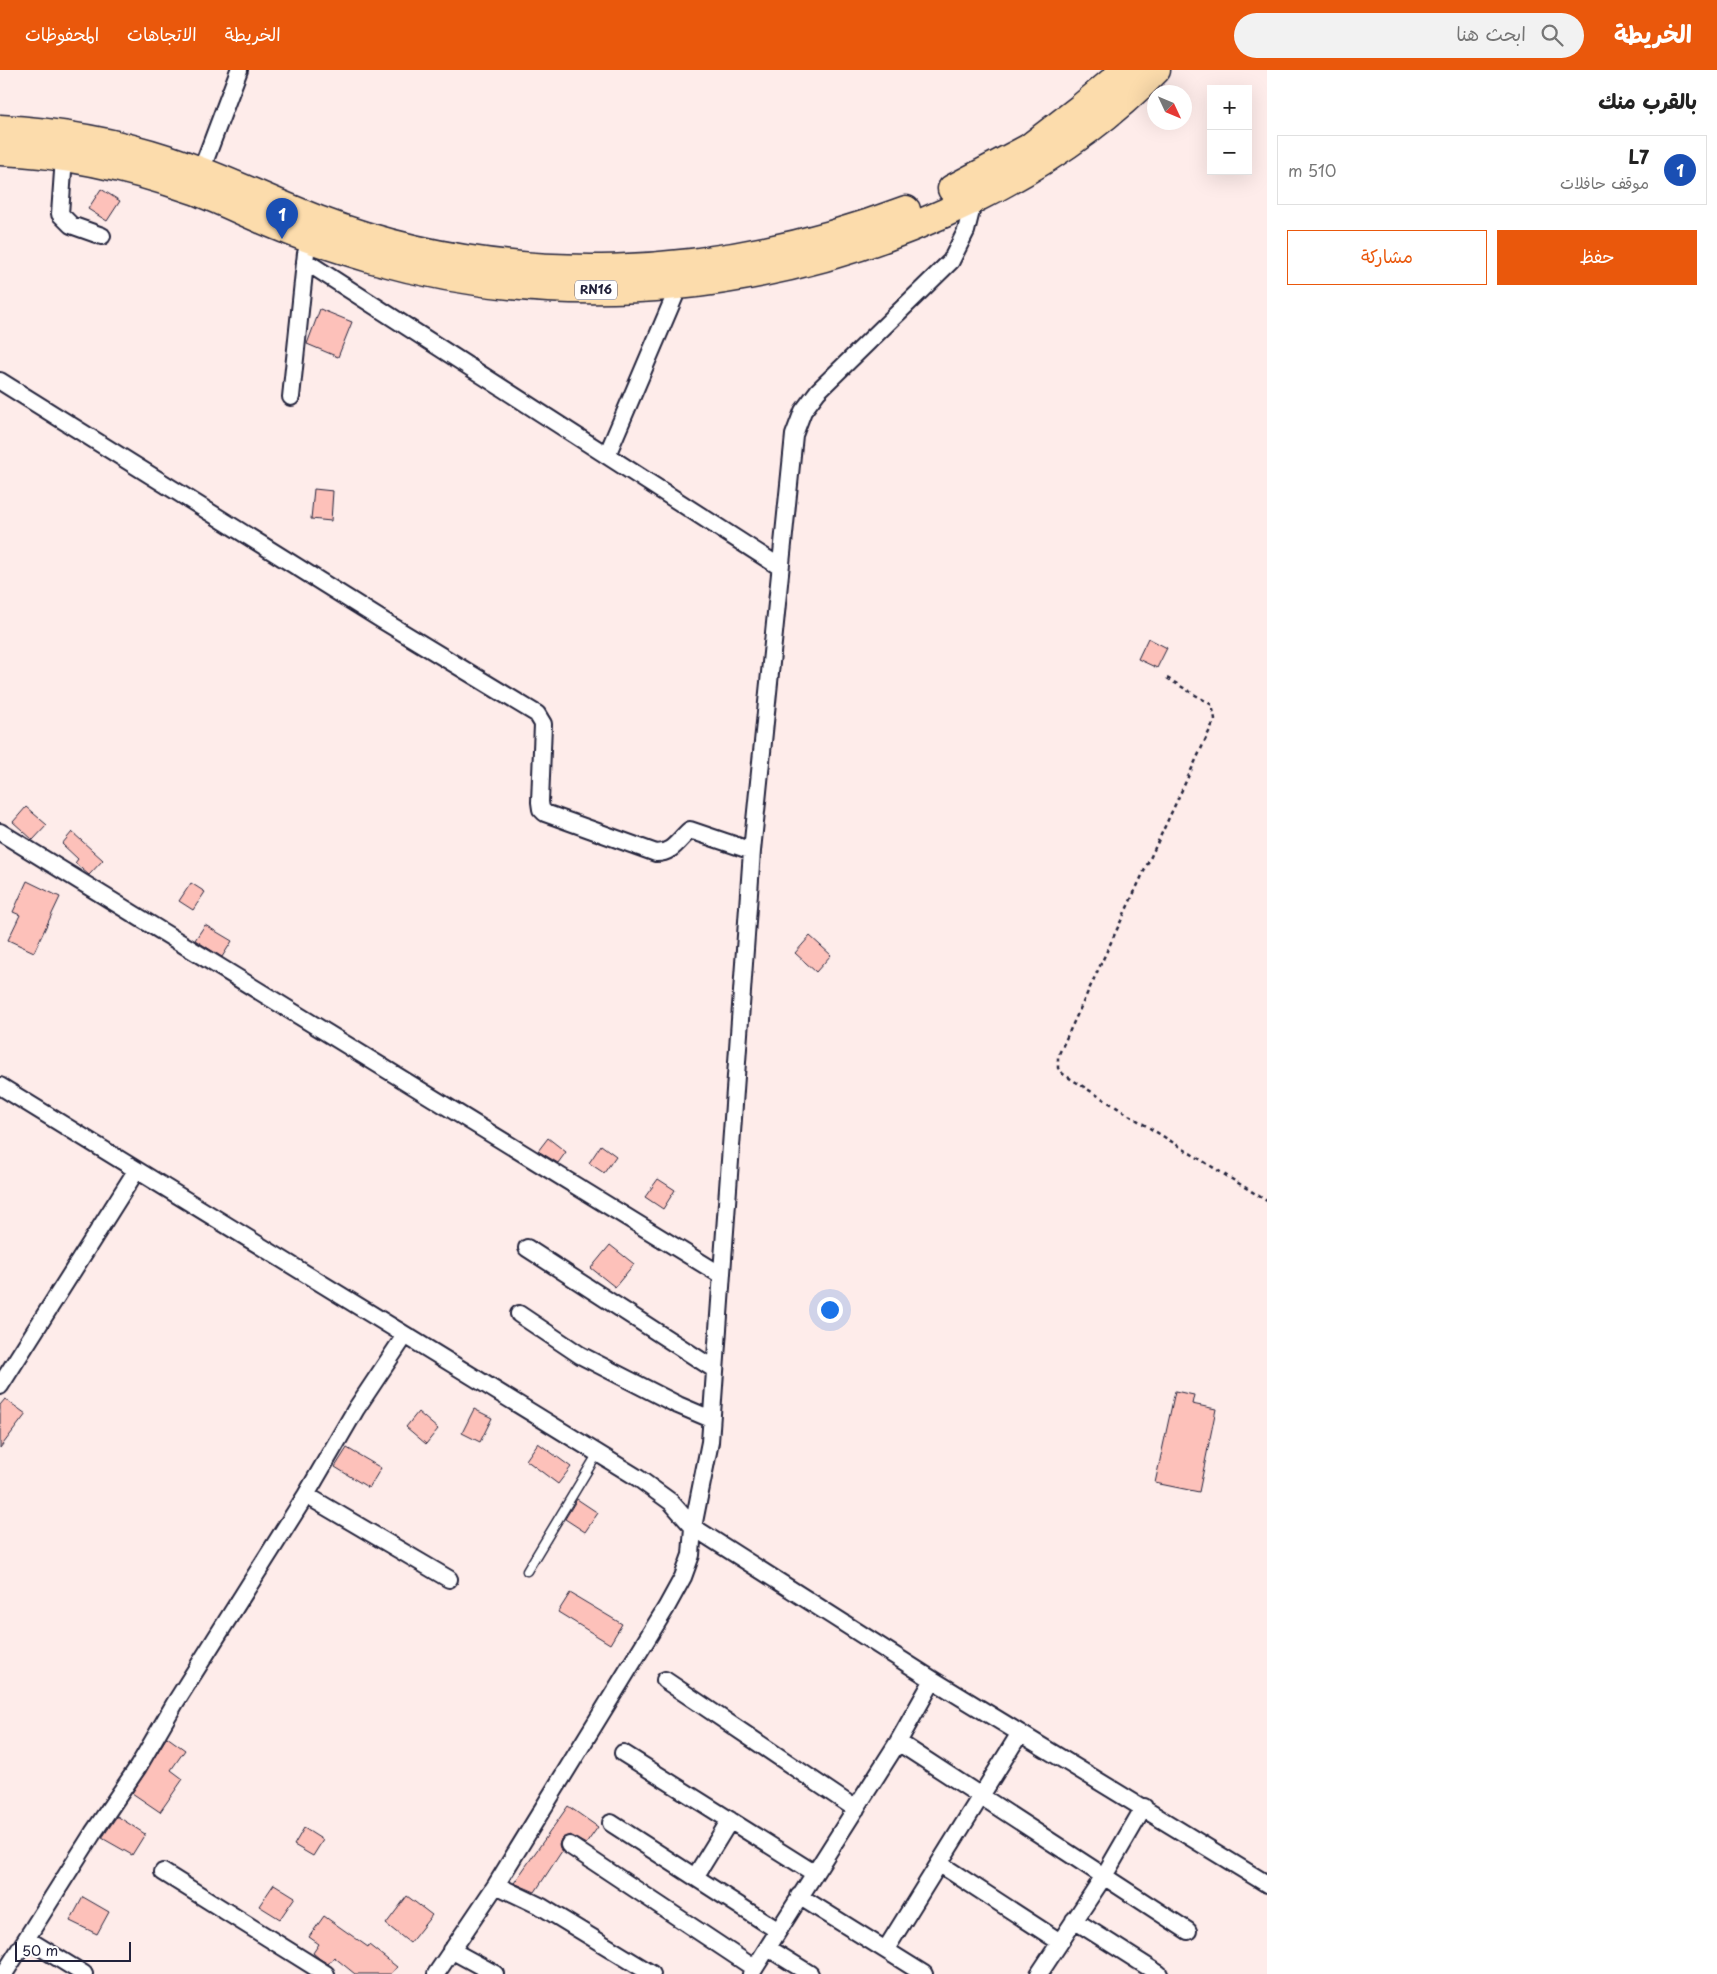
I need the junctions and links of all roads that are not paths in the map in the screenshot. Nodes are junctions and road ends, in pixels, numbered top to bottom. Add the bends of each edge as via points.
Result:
1 (239, 70) edge
2 (1126, 70) edge
3 (1156, 70) edge
4 (0, 129) edge
5 (0, 151) edge
6 (64, 157) junction
7 (201, 172) junction
8 (974, 199) junction
9 (102, 236) dead end
10 (306, 250) junction
11 (679, 286) junction
12 (0, 381) edge
13 (291, 397) dead end
14 (607, 455) junction
15 (780, 567) junction
16 (0, 832) edge
17 (752, 851) junction
18 (0, 1086) edge
19 (136, 1171) junction
20 (527, 1248) dead end
21 (721, 1275) junction
22 (519, 1314) dead end
23 (404, 1336) junction
24 (714, 1369) junction
25 (0, 1386) edge
26 (711, 1419) junction
27 (598, 1453) junction
28 (306, 1495) junction
29 (692, 1527) junction
30 (527, 1571) dead end
31 (449, 1579) dead end
32 (665, 1680) dead end
33 (933, 1680) junction
34 (1020, 1733) junction
35 (898, 1742) junction
36 (623, 1753) dead end
37 (981, 1798) junction
38 (1144, 1807) junction
39 (856, 1809) junction
40 (730, 1820) junction
41 (611, 1823) dead end
42 (569, 1845) dead end
43 (940, 1864) junction
44 (163, 1872) dead end
45 (814, 1873) junction
46 (1104, 1876) junction
47 (695, 1877) junction
48 (1267, 1884) edge
49 (496, 1885) junction
50 (799, 1896) junction
51 (1074, 1920) junction
52 (777, 1930) junction
53 (1188, 1931) dead end
54 (28, 1939) junction
55 (1060, 1942) junction
56 (768, 1948) junction
57 (886, 1949) junction
58 (451, 1950) junction
59 (752, 1971) edge
60 (4, 1974) edge
61 (84, 1974) edge
62 (326, 1974) edge
63 (436, 1974) edge
64 (495, 1974) edge
65 (652, 1974) edge
66 (810, 1974) edge
67 (924, 1974) edge
68 (1039, 1974) edge
69 (1160, 1974) edge

1 - 7 street
2 - 7 highway, RN16 via 1029,148 938,196 876,221 812,241 747,256 681,265 580,269 448,256 383,241 319,220
3 - 8 highway, RN16 via 1068,146 1029,171
4 - 7 highway, RN16 via 52,133 113,144 172,160
5 - 6 highway, RN16
6 - 9 street via 59,209 62,219
6 - 10 highway, RN16 via 102,163 165,181
8 - 11 highway, RN16 via 912,228 830,256 747,276
8 - 15 street via 966,231 951,261 826,381 803,412 792,448
10 - 11 highway, RN16 via 482,282 576,290
10 - 13 street
10 - 14 street
11 - 14 street
12 - 17 street via 537,714 542,724 540,802 545,814 656,853 674,848 690,830
14 - 15 street
15 - 17 street
16 - 21 street
17 - 21 street
18 - 19 street
19 - 23 street
19 - 25 street
20 - 24 street
21 - 24 street
22 - 26 street via 580,1355
23 - 27 street
23 - 28 street via 356,1409
24 - 26 street
26 - 29 street via 710,1442
27 - 29 street via 671,1502
27 - 30 lane
28 - 31 street
28 - 54 street
29 - 33 street
29 - 49 street via 690,1555 683,1577
32 - 39 street
33 - 34 street
33 - 35 street
34 - 37 street
34 - 38 street
35 - 37 street
35 - 39 street
36 - 40 street
37 - 43 street
37 - 46 street
38 - 46 street
38 - 48 street
39 - 45 street
40 - 45 street
40 - 47 street
41 - 47 street
42 - 59 street
43 - 55 street
43 - 57 street
44 - 62 street
45 - 50 street
46 - 51 street
46 - 53 street
47 - 52 street
49 - 58 street
49 - 65 street via 542,1907
50 - 52 street
50 - 57 street
51 - 55 street
51 - 69 street
52 - 56 street
54 - 60 street
54 - 61 street
55 - 68 street
56 - 59 street
56 - 66 street
57 - 67 street
58 - 63 street
58 - 64 street

